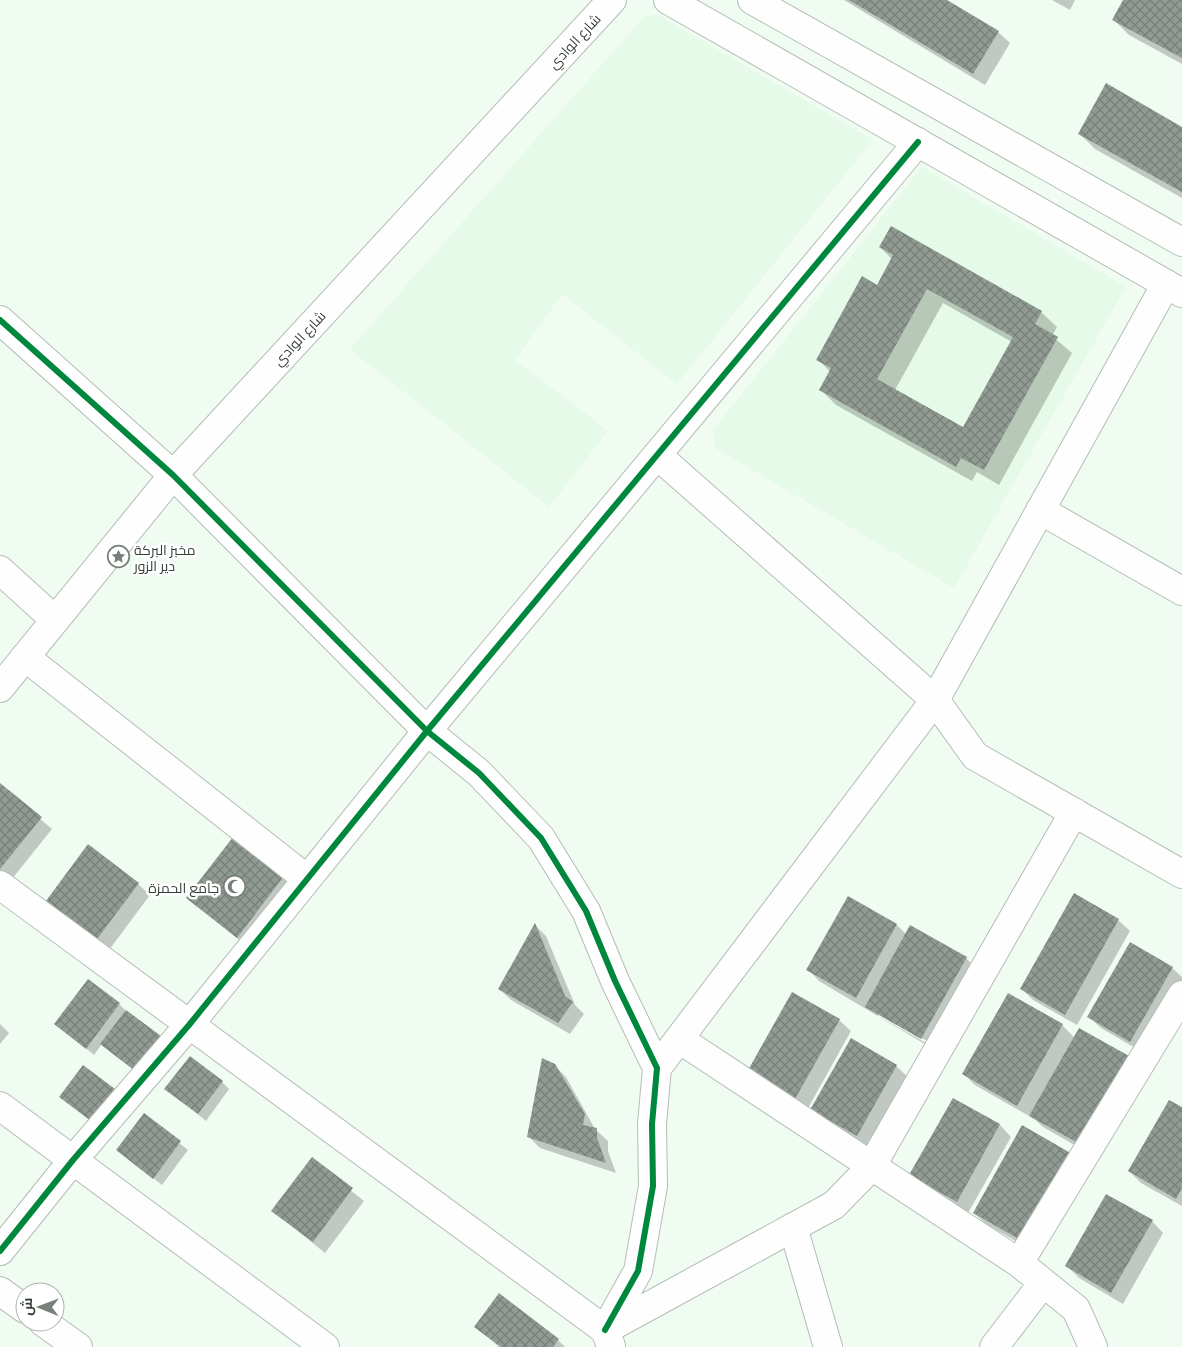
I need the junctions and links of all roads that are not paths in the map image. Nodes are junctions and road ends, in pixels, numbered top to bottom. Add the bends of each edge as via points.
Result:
1 (612, 0) edge
2 (668, 0) edge
3 (752, 0) edge
4 (918, 142) junction
5 (1182, 242) edge
6 (1174, 288) edge
7 (0, 320) edge
8 (657, 455) junction
9 (174, 475) junction
10 (1040, 510) junction
11 (0, 570) edge
12 (1182, 591) edge
13 (55, 620) junction
14 (25, 657) junction
15 (0, 688) edge
16 (935, 700) junction
17 (427, 731) junction
18 (1074, 812) junction
19 (1182, 874) edge
20 (307, 879) junction
21 (0, 885) edge
22 (1182, 995) edge
23 (189, 1025) junction
24 (679, 1039) junction
25 (657, 1068) junction
26 (0, 1106) edge
27 (73, 1160) junction
28 (871, 1167) junction
29 (793, 1227) junction
30 (0, 1251) edge
31 (1019, 1263) junction
32 (1043, 1283) junction
33 (0, 1291) edge
34 (15, 1302) edge
35 (57, 1332) edge
36 (608, 1339) edge
37 (78, 1347) edge
38 (325, 1347) edge
39 (828, 1347) edge
40 (994, 1347) edge
41 (1093, 1347) edge

1 - 9 street, شارع الوادي
2 - 4 street
3 - 5 street
4 - 6 street
4 - 8 street
6 - 10 street
7 - 9 street
8 - 16 street
8 - 17 street
9 - 13 street, شارع الوادي
9 - 17 street
10 - 12 street
10 - 16 street
11 - 13 street
13 - 14 street, شارع الوادي
14 - 15 street, شارع الوادي
14 - 20 street
16 - 18 street via 975,756
16 - 24 street
17 - 20 street
17 - 25 street via 479,773 540,838 586,911
18 - 19 street
18 - 28 street
20 - 23 street
21 - 23 street
22 - 31 street
23 - 27 street
23 - 36 street
24 - 25 street
24 - 28 street
25 - 36 street via 652,1124 653,1186 638,1271
26 - 27 street
27 - 30 street
27 - 38 street
28 - 29 street via 834,1205
28 - 31 street
29 - 36 street
29 - 39 street
31 - 32 street
32 - 40 street
32 - 41 street via 1076,1309
33 - 34 street
35 - 37 street

